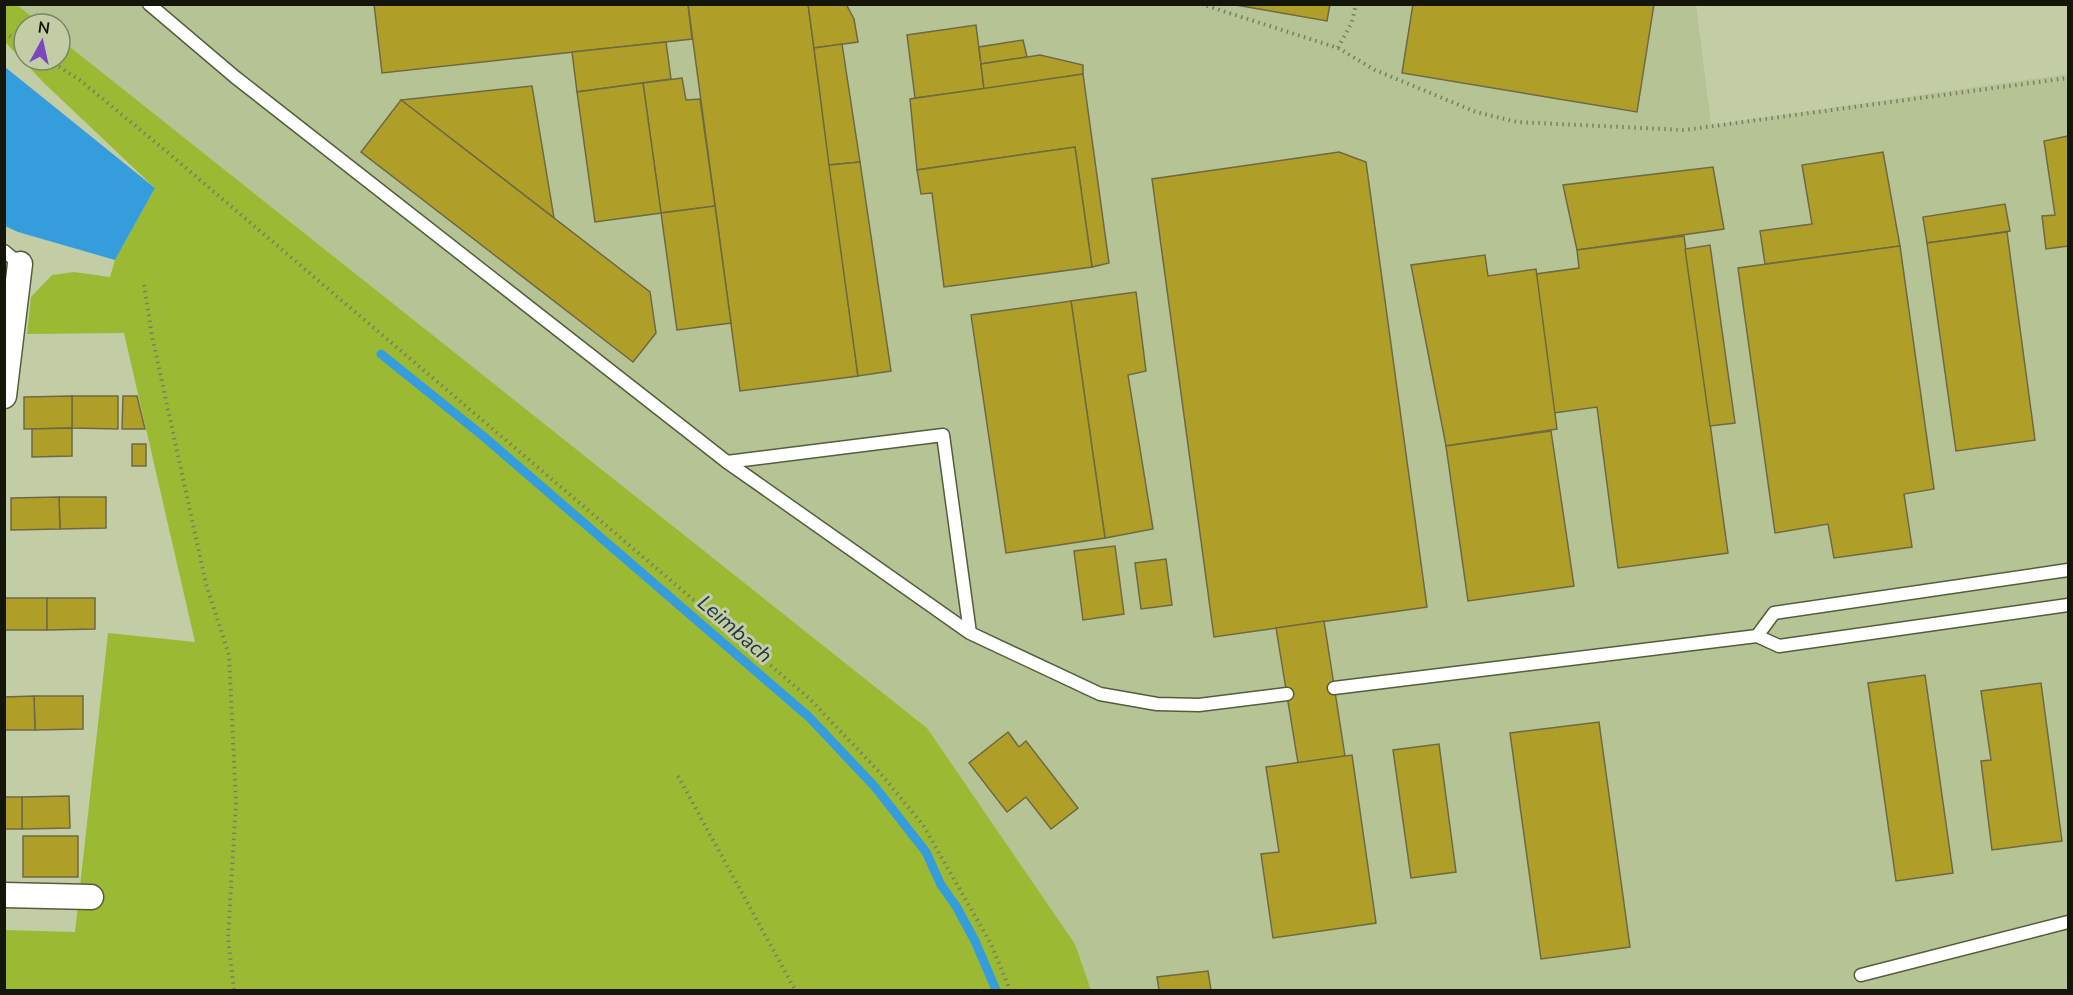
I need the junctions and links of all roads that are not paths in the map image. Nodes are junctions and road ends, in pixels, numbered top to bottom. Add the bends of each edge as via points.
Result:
1 (149, 4) edge
2 (12, 257) edge
3 (4, 396) edge
4 (727, 462) junction
5 (2068, 570) edge
6 (2068, 605) edge
7 (970, 633) junction
8 (1757, 636) junction
9 (1335, 688) dead end
10 (1287, 694) dead end
11 (4, 895) edge
12 (91, 897) dead end
13 (2068, 922) edge
14 (1861, 975) dead end

1 - 4 lane via 245,85
2 - 3 street
4 - 7 lane
4 - 7 lane via 943,435
5 - 8 lane via 1774,613
6 - 8 lane via 1779,646
7 - 10 lane via 1100,694 1157,704 1199,705
8 - 9 lane
11 - 12 street
13 - 14 lane

